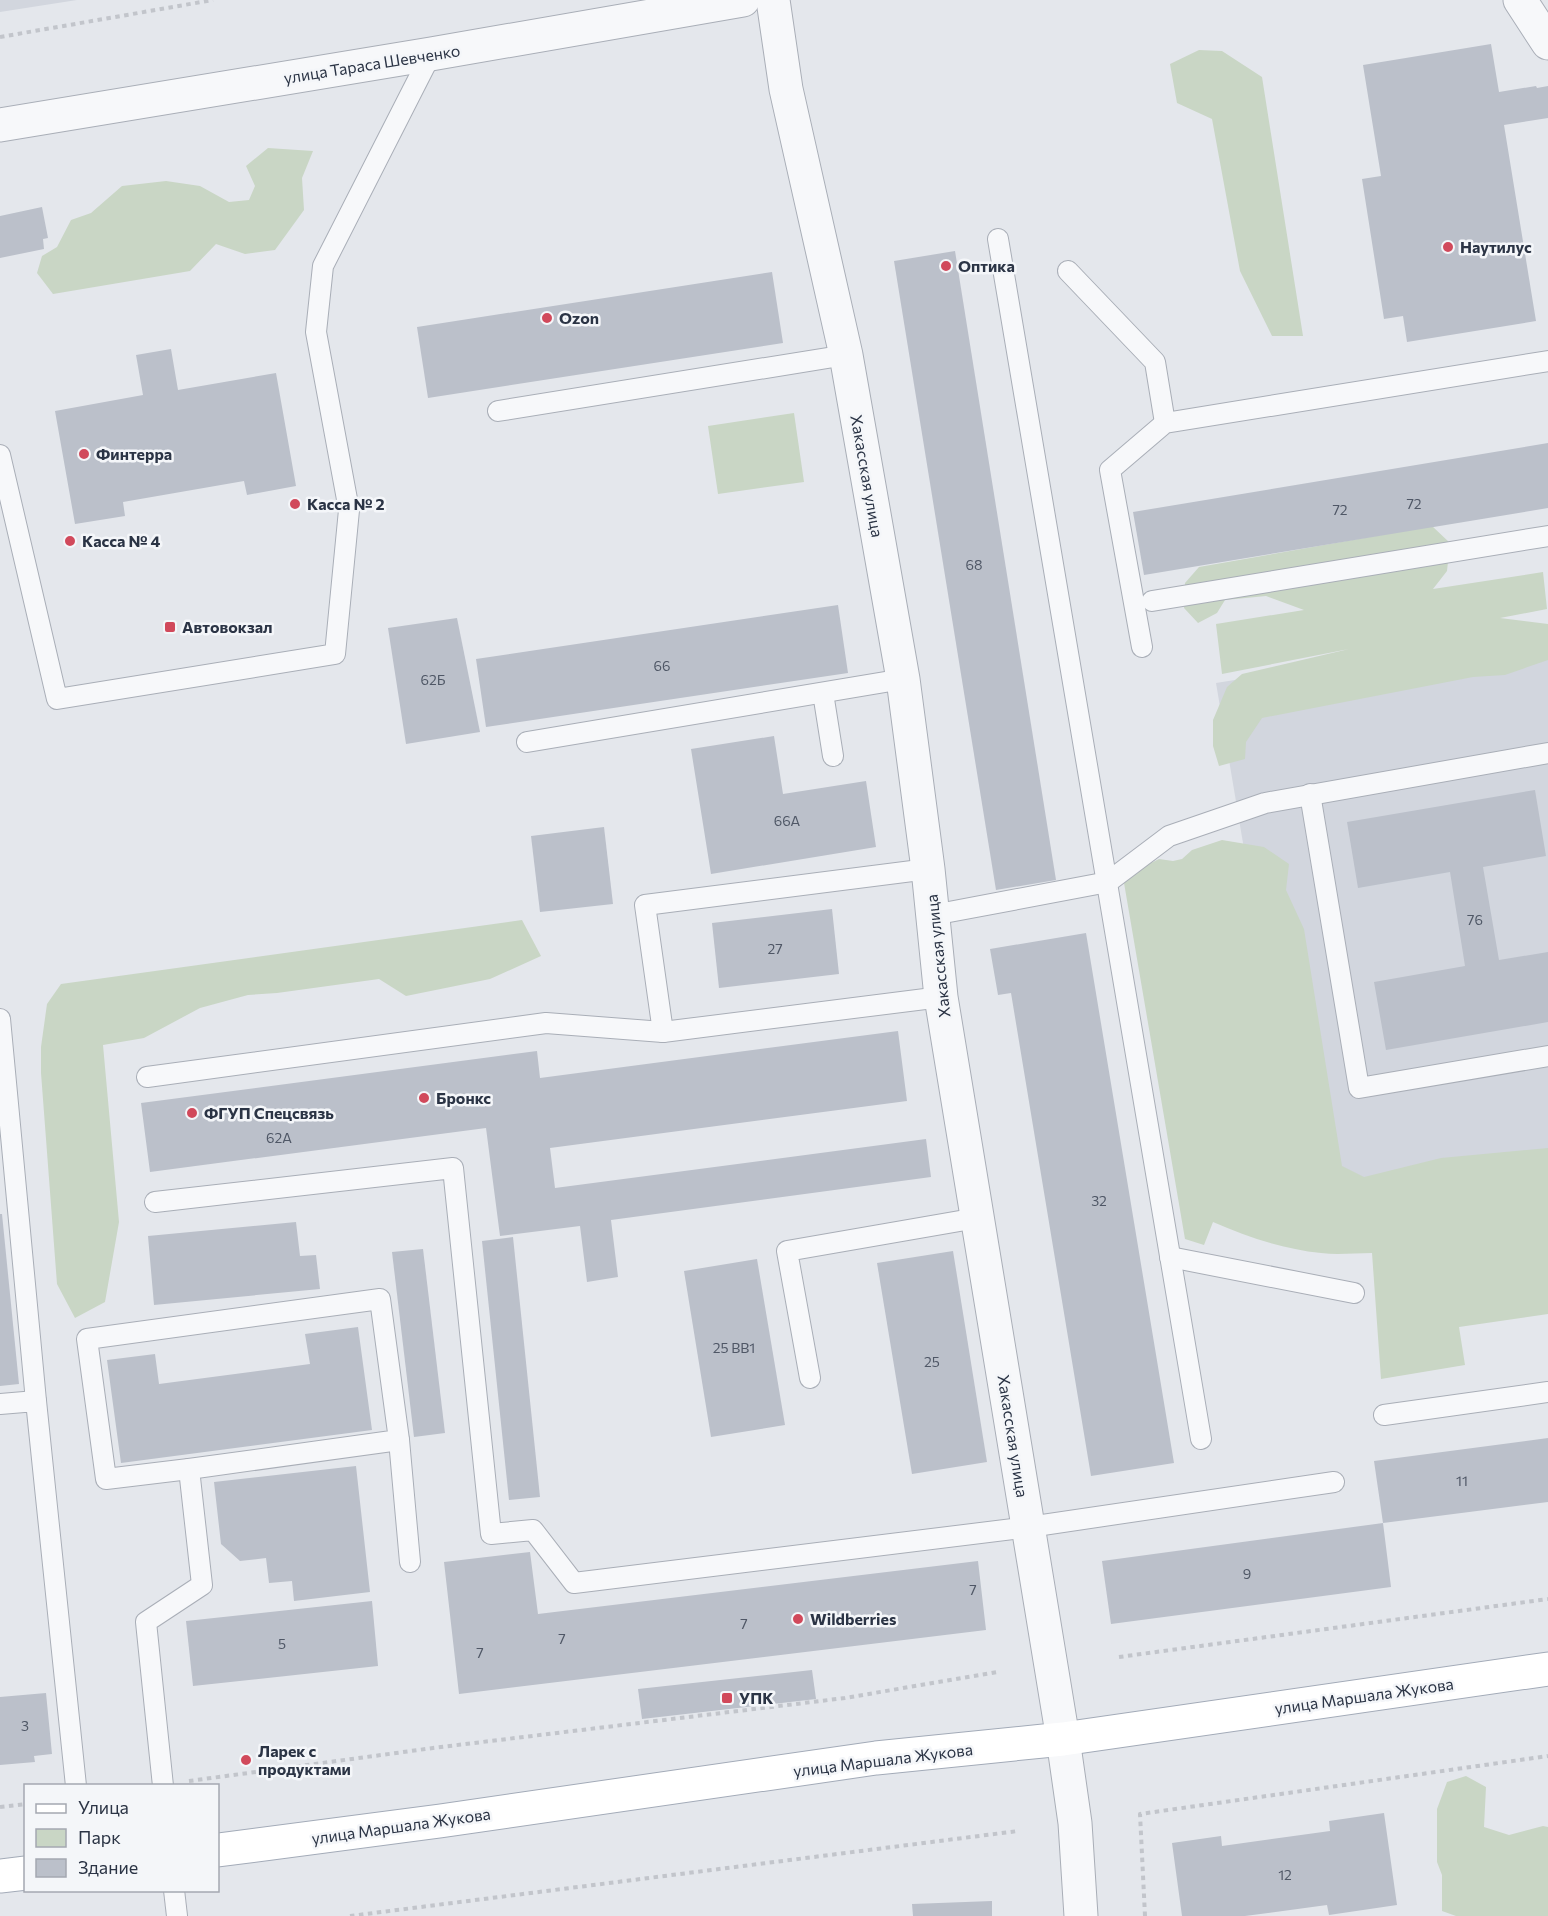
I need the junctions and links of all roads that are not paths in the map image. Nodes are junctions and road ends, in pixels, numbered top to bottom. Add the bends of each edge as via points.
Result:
1 (743, 0) edge
2 (773, 0) edge
3 (1520, 0) edge
4 (1548, 43) edge
5 (431, 54) junction
6 (0, 125) edge
7 (998, 239) dead end
8 (1068, 271) dead end
9 (846, 355) junction
10 (1548, 361) edge
11 (498, 411) dead end
12 (1165, 423) junction
13 (0, 455) edge
14 (1548, 536) edge
15 (1152, 601) dead end
16 (1142, 647) dead end
17 (903, 679) junction
18 (823, 693) junction
19 (527, 742) dead end
20 (1548, 753) edge
21 (833, 756) dead end
22 (1310, 794) junction
23 (928, 869) junction
24 (1108, 882) junction
25 (933, 915) junction
26 (941, 997) junction
27 (0, 1019) edge
28 (663, 1032) junction
29 (1548, 1056) edge
30 (147, 1077) dead end
31 (154, 1202) dead end
32 (977, 1218) junction
33 (1170, 1257) junction
34 (1354, 1293) dead end
35 (810, 1378) dead end
36 (1548, 1392) edge
37 (36, 1401) junction
38 (0, 1404) edge
39 (1384, 1414) dead end
40 (1201, 1439) dead end
41 (399, 1440) junction
42 (189, 1469) junction
43 (1334, 1482) dead end
44 (1029, 1527) junction
45 (410, 1562) dead end
46 (1548, 1669) edge
47 (1063, 1739) junction
48 (76, 1784) edge
49 (163, 1784) edge
50 (219, 1850) edge
51 (24, 1873) edge
52 (0, 1876) edge
53 (174, 1892) edge
54 (177, 1916) edge
55 (1081, 1916) edge

1 - 5 street, улица Тараса Шевченко
2 - 9 street, Хакасская улица via 786,89
3 - 4 street
5 - 6 street, улица Тараса Шевченко
5 - 13 lane via 323,266 316,332 349,510 335,654 57,699
7 - 24 lane
8 - 12 lane via 1155,363
9 - 11 lane
9 - 17 street, Хакасская улица
10 - 12 lane
12 - 16 lane via 1110,470
14 - 15 lane
17 - 18 lane
17 - 23 street, Хакасская улица
18 - 19 lane
18 - 21 lane
20 - 22 lane
22 - 24 lane via 1266,803 1169,836
22 - 29 lane via 1359,1088
23 - 25 street, Хакасская улица
23 - 28 lane via 645,905
24 - 25 lane
24 - 33 lane
25 - 26 street, Хакасская улица
26 - 28 lane
26 - 32 street, Хакасская улица
27 - 37 lane
28 - 30 lane via 546,1023
31 - 44 lane via 453,1168 491,1534 532,1530 574,1583
32 - 35 lane via 787,1251
32 - 44 street, Хакасская улица
33 - 34 lane
33 - 40 lane
36 - 39 lane
37 - 38 lane
37 - 48 lane
41 - 42 lane
41 - 42 lane via 380,1299 87,1339 106,1479
41 - 45 lane
42 - 49 lane via 202,1585 146,1622
43 - 44 lane
44 - 47 street, Хакасская улица
46 - 47 main road, улица Маршала Жукова
47 - 50 main road, улица Маршала Жукова via 876,1758
47 - 55 street, Хакасская улица via 1075,1823
51 - 52 main road
53 - 54 lane

